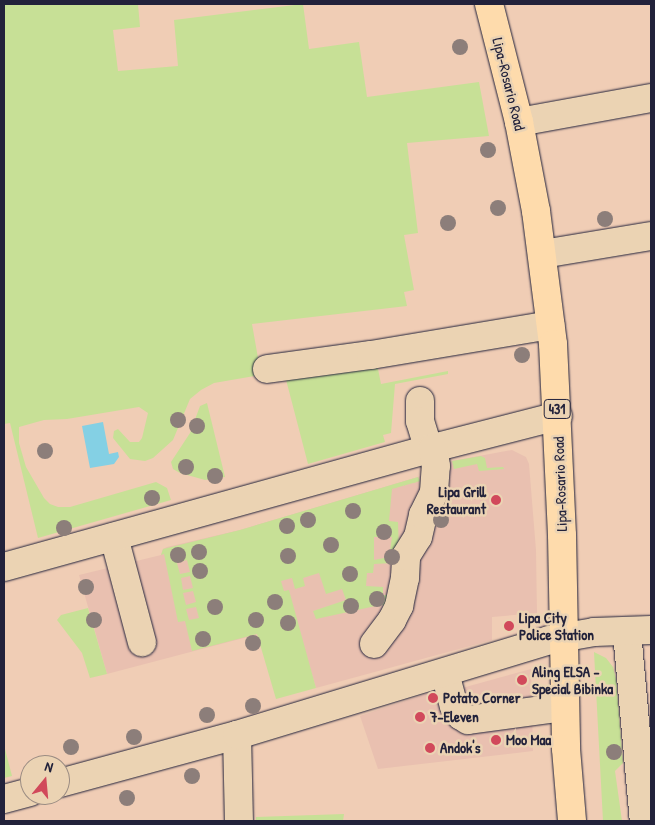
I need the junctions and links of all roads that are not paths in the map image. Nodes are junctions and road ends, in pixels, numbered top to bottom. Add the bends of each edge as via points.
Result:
1 (489, 4) edge
2 (651, 98) edge
3 (651, 113) edge
4 (520, 129) junction
5 (651, 236) edge
6 (543, 254) junction
7 (551, 325) junction
8 (267, 369) dead end
9 (420, 401) dead end
10 (558, 416) junction
11 (431, 449) junction
12 (114, 537) junction
13 (4, 567) edge
14 (635, 635) edge
15 (563, 637) junction
16 (142, 642) dead end
17 (374, 644) dead end
18 (651, 663) edge
19 (445, 672) junction
20 (564, 707) junction
21 (237, 735) junction
22 (70, 780) edge
23 (20, 795) edge
24 (4, 799) edge
25 (239, 821) edge
26 (572, 821) edge
27 (644, 821) edge

1 - 4 main road, Lipa-Rosario Road / 431
2 - 4 street
3 - 4 street
4 - 6 main road, Lipa-Rosario Road / 431
5 - 6 street
6 - 7 main road, Lipa-Rosario Road / 431
7 - 8 street
7 - 10 main road, Lipa-Rosario Road / 431
9 - 11 street via 420,421
10 - 11 street
10 - 15 main road, Lipa-Rosario Road / 431
11 - 12 street
11 - 17 street via 436,466 434,492 423,515 418,537 406,556 399,606
12 - 13 street
12 - 16 street
14 - 15 street via 594,632
14 - 18 street
14 - 27 street
15 - 19 street
15 - 20 main road, Lipa-Rosario Road / 431
19 - 20 street via 454,706 460,716 468,720
19 - 21 street
20 - 26 main road, Lipa-Rosario Road / 431
21 - 22 street
21 - 25 street
23 - 24 street

